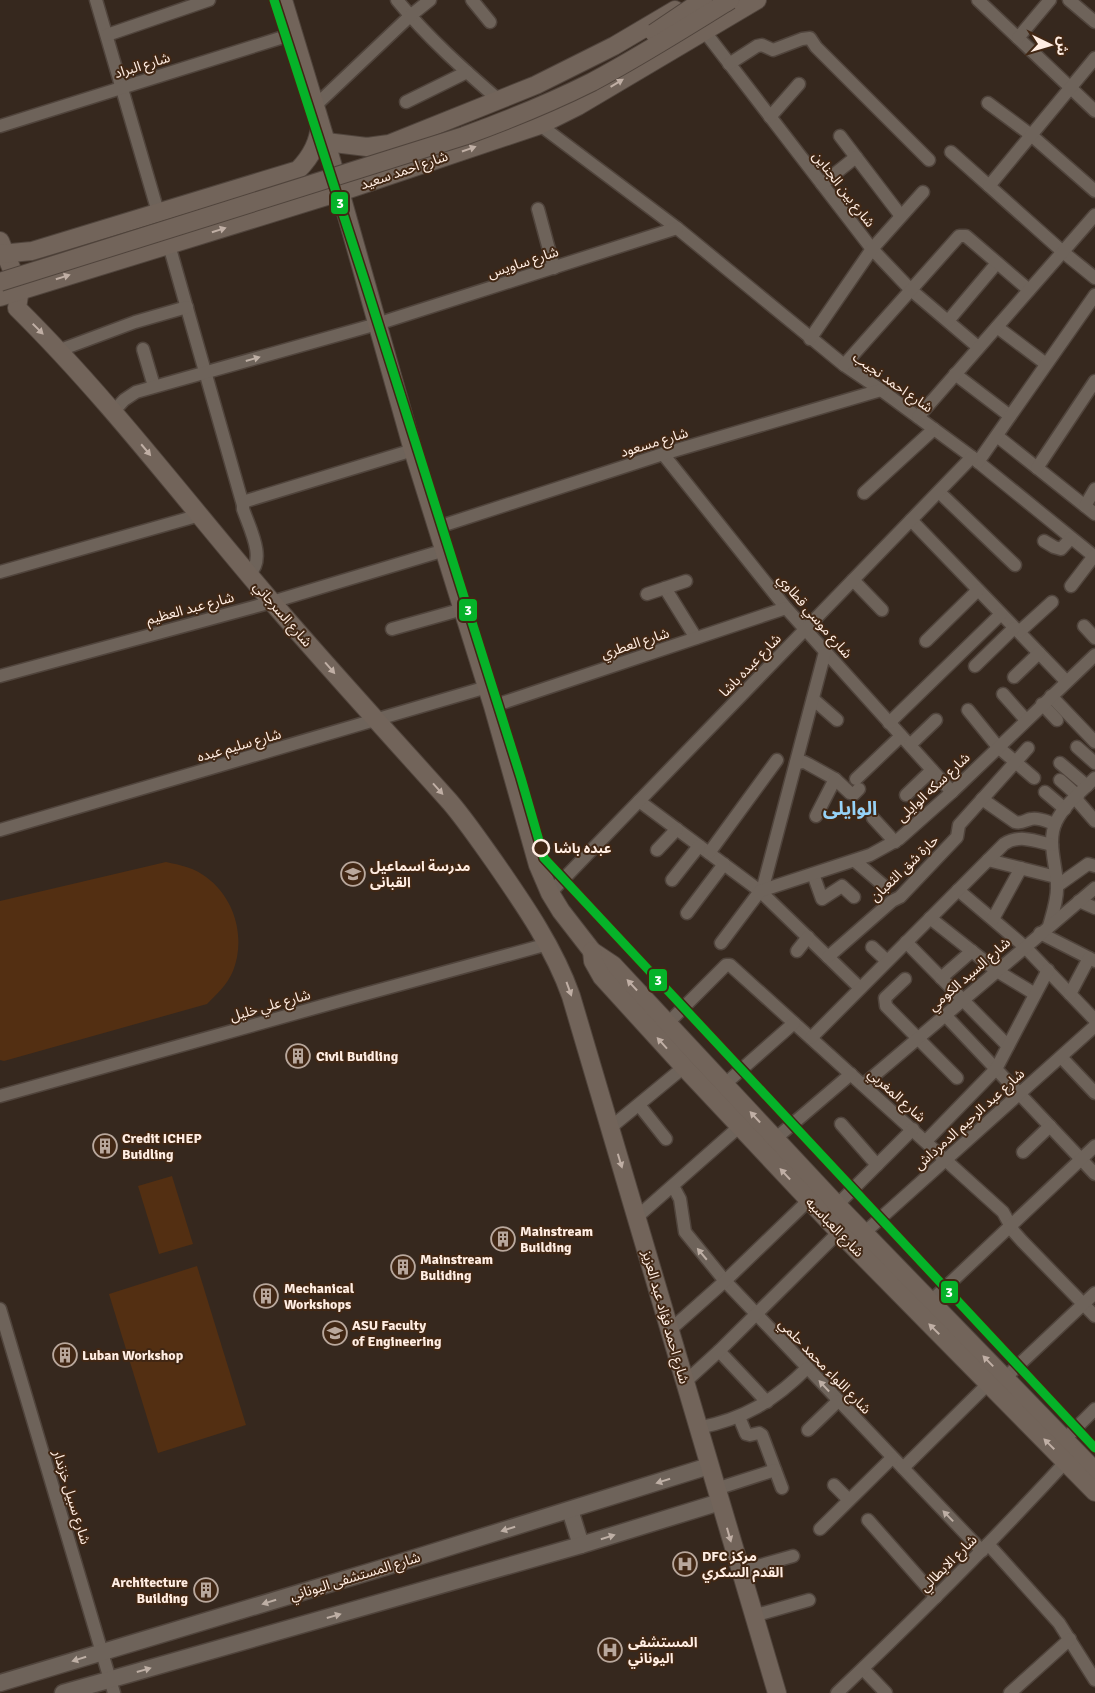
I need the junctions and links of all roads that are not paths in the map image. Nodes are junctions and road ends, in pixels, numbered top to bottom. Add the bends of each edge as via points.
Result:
1 (96, 0) edge
2 (209, 0) edge
3 (283, 0) edge
4 (397, 0) edge
5 (430, 0) edge
6 (472, 0) edge
7 (697, 0) edge
8 (758, 0) edge
9 (978, 0) edge
10 (1032, 0) edge
11 (1069, 0) edge
12 (1046, 4) edge
13 (732, 7) edge
14 (410, 16) junction
15 (490, 22) dead end
16 (1095, 22) edge
17 (706, 31) junction
18 (293, 34) junction
19 (107, 35) junction
20 (1018, 38) junction
21 (1095, 58) edge
22 (729, 64) junction
23 (467, 72) junction
24 (799, 84) dead end
25 (123, 87) junction
26 (1070, 88) junction
27 (500, 101) junction
28 (406, 102) dead end
29 (988, 103) dead end
30 (1095, 111) edge
31 (317, 114) junction
32 (770, 117) junction
33 (540, 125) junction
34 (0, 126) edge
35 (1031, 135) junction
36 (840, 136) dead end
37 (399, 140) junction
38 (326, 142) junction
39 (951, 152) dead end
40 (856, 157) junction
41 (929, 160) dead end
42 (416, 166) junction
43 (822, 184) junction
44 (989, 186) junction
45 (1095, 191) edge
46 (340, 192) junction
47 (923, 192) dead end
48 (538, 209) dead end
49 (158, 212) junction
50 (1095, 215) edge
51 (901, 216) junction
52 (677, 228) junction
53 (169, 245) junction
54 (872, 249) junction
55 (2, 250) edge
56 (1063, 252) junction
57 (997, 263) junction
58 (554, 268) junction
59 (0, 276) edge
60 (1095, 278) edge
61 (0, 282) edge
62 (20, 289) junction
63 (911, 290) junction
64 (1029, 290) junction
65 (1095, 295) edge
66 (0, 297) edge
67 (187, 307) junction
68 (948, 321) junction
69 (377, 324) junction
70 (996, 327) junction
71 (810, 339) junction
72 (978, 347) junction
73 (143, 349) dead end
74 (60, 350) junction
75 (1046, 364) junction
76 (844, 365) junction
77 (206, 372) junction
78 (955, 374) junction
79 (1095, 381) edge
80 (154, 386) junction
81 (881, 390) junction
82 (114, 411) junction
83 (918, 416) junction
84 (1010, 416) junction
85 (934, 429) junction
86 (997, 436) junction
87 (413, 450) junction
88 (663, 454) junction
89 (975, 460) junction
90 (1037, 468) junction
91 (1095, 489) edge
92 (939, 492) junction
93 (864, 493) dead end
94 (243, 505) junction
95 (1090, 510) edge
96 (200, 515) junction
97 (911, 520) junction
98 (438, 527) junction
99 (1071, 538) junction
100 (1044, 541) dead end
101 (445, 550) junction
102 (1094, 556) edge
103 (1016, 565) dead end
104 (0, 572) edge
105 (249, 574) junction
106 (853, 580) junction
107 (686, 581) dead end
108 (1071, 586) dead end
109 (666, 588) junction
110 (978, 590) junction
111 (647, 594) dead end
112 (272, 602) junction
113 (1052, 602) dead end
114 (463, 608) junction
115 (786, 608) junction
116 (882, 610) dead end
117 (1001, 614) junction
118 (1084, 626) dead end
119 (392, 629) dead end
120 (805, 630) junction
121 (1017, 630) junction
122 (696, 638) junction
123 (1095, 638) edge
124 (926, 641) dead end
125 (825, 652) junction
126 (1039, 653) junction
127 (1095, 655) edge
128 (975, 666) dead end
129 (0, 676) edge
130 (1014, 677) dead end
131 (1066, 681) junction
132 (487, 687) junction
133 (1003, 694) dead end
134 (813, 699) junction
135 (1046, 700) junction
136 (493, 706) junction
137 (968, 710) dead end
138 (376, 720) junction
139 (836, 720) dead end
140 (936, 720) dead end
141 (1026, 720) junction
142 (1057, 720) dead end
143 (889, 723) junction
144 (905, 741) junction
145 (1095, 742) edge
146 (998, 747) junction
147 (1078, 747) dead end
148 (1028, 748) dead end
149 (776, 760) dead end
150 (1015, 761) junction
151 (796, 763) junction
152 (1060, 763) dead end
153 (1095, 763) edge
154 (932, 770) junction
155 (1034, 778) dead end
156 (836, 780) junction
157 (1060, 780) dead end
158 (1091, 782) edge
159 (952, 792) junction
160 (1045, 792) dead end
161 (906, 794) dead end
162 (1076, 797) junction
163 (982, 798) junction
164 (639, 801) junction
165 (1065, 809) junction
166 (816, 816) dead end
167 (873, 818) dead end
168 (1095, 821) edge
169 (1056, 824) junction
170 (677, 829) junction
171 (0, 830) edge
172 (895, 842) junction
173 (1052, 845) junction
174 (704, 849) junction
175 (657, 850) dead end
176 (988, 860) junction
177 (855, 861) junction
178 (724, 864) junction
179 (1095, 866) edge
180 (1021, 868) junction
181 (813, 874) junction
182 (672, 880) dead end
183 (1057, 881) junction
184 (883, 885) dead end
185 (1095, 888) edge
186 (958, 890) junction
187 (761, 891) junction
188 (552, 897) junction
189 (854, 897) dead end
190 (1079, 901) junction
191 (1095, 908) edge
192 (528, 910) junction
193 (686, 913) dead end
194 (930, 918) junction
195 (992, 919) junction
196 (1041, 929) junction
197 (808, 937) junction
198 (906, 942) junction
199 (721, 943) dead end
200 (548, 944) junction
201 (1024, 946) junction
202 (872, 947) dead end
203 (592, 951) junction
204 (797, 951) dead end
205 (972, 951) junction
206 (828, 957) junction
207 (1092, 960) edge
208 (887, 961) junction
209 (1048, 970) junction
210 (997, 971) junction
211 (941, 978) junction
212 (905, 979) dead end
213 (860, 988) junction
214 (1035, 994) junction
215 (1070, 994) junction
216 (962, 1000) junction
217 (945, 1015) junction
218 (1095, 1020) edge
219 (668, 1023) junction
220 (794, 1023) junction
221 (1095, 1026) edge
222 (811, 1038) junction
223 (917, 1038) junction
224 (1008, 1046) junction
225 (1061, 1056) junction
226 (684, 1067) junction
227 (996, 1069) junction
228 (851, 1074) junction
229 (957, 1078) dead end
230 (725, 1084) junction
231 (863, 1084) junction
232 (1095, 1093) edge
233 (1020, 1094) junction
234 (0, 1096) edge
235 (639, 1105) junction
236 (841, 1124) dead end
237 (740, 1126) junction
238 (1050, 1126) junction
239 (610, 1128) junction
240 (912, 1129) junction
241 (666, 1139) dead end
242 (775, 1139) junction
243 (926, 1141) junction
244 (1095, 1146) edge
245 (1024, 1152) dead end
246 (1081, 1159) junction
247 (946, 1160) junction
248 (877, 1165) junction
249 (1095, 1174) edge
250 (673, 1186) junction
251 (809, 1200) junction
252 (837, 1206) junction
253 (636, 1217) junction
254 (845, 1226) junction
255 (1011, 1226) junction
256 (864, 1233) junction
257 (725, 1281) junction
258 (1095, 1293) edge
259 (930, 1302) junction
260 (1083, 1304) junction
261 (0, 1309) edge
262 (756, 1314) junction
263 (1095, 1316) edge
264 (670, 1330) junction
265 (719, 1351) junction
266 (806, 1368) junction
267 (996, 1381) junction
268 (685, 1382) junction
269 (838, 1401) junction
270 (767, 1402) junction
271 (1095, 1409) edge
272 (739, 1417) junction
273 (698, 1428) junction
274 (808, 1430) dead end
275 (1069, 1450) junction
276 (892, 1458) junction
277 (709, 1466) junction
278 (903, 1468) junction
279 (775, 1470) junction
280 (1095, 1471) edge
281 (834, 1485) dead end
282 (782, 1488) dead end
283 (1095, 1492) edge
284 (718, 1496) junction
285 (849, 1500) junction
286 (570, 1510) junction
287 (868, 1520) dead end
288 (820, 1529) dead end
289 (581, 1545) junction
290 (985, 1548) junction
291 (793, 1556) dead end
292 (740, 1572) junction
293 (936, 1596) junction
294 (809, 1600) dead end
295 (753, 1616) junction
296 (1070, 1639) junction
297 (102, 1653) junction
298 (863, 1669) junction
299 (1095, 1680) edge
300 (0, 1683) edge
301 (112, 1686) edge
302 (63, 1693) edge
303 (777, 1693) edge
304 (837, 1693) edge
305 (886, 1693) edge
306 (1010, 1693) edge

1 - 19 street
2 - 19 street
3 - 18 main road, شارع العباسيه
4 - 14 street
5 - 14 street
6 - 15 street
7 - 13 main road via 722,14
7 - 17 main road via 708,20
7 - 27 main road via 614,46
7 - 59 main road, bridge via 626,50 526,104 493,118
8 - 13 main road, شارع احمد سعيد
9 - 20 street
10 - 12 street
11 - 16 street
12 - 20 street
13 - 17 main road, شارع احمد سعيد
13 - 61 main road, bridge via 557,99 496,124
14 - 23 street
14 - 31 street
17 - 22 street, شارع بين الجناين
33 -> 17 main road, شارع احمد سعيد
18 - 25 street, شارع البراد
18 - 31 main road, شارع العباسيه
19 - 25 street
20 - 26 street
21 - 26 street
22 - 32 street, شارع بين الجناين
22 - 41 street via 757,46 773,50 810,38
23 - 27 street
23 - 28 street
24 - 32 street
25 - 34 street, شارع البراد
25 - 49 street
26 - 30 street
26 - 35 street
27 - 37 main road
29 - 35 street
31 - 38 main road, شارع العباسيه
31 - 49 main road via 319,130 314,148 298,170
32 - 43 street, شارع بين الجناين
42 -> 33 main road, شارع احمد سعيد
33 - 52 street, شارع احمد نجيب
35 - 44 street
35 - 45 street
36 - 40 street
37 - 38 main road via 367,147
37 - 42 main road via 395,160
38 - 46 main road, شارع العباسيه
39 - 44 street
40 - 43 street
40 - 51 street
42 - 46 main road, شارع احمد سعيد
43 - 54 street, شارع بين الجناين
44 - 56 street
53 -> 46 main road, شارع احمد سعيد
46 - 69 main road, شارع العباسيه
47 - 51 street
48 - 58 street
49 - 55 main road via 32,251
50 - 56 street
51 - 54 street
52 - 58 street, شارع ساويس
52 - 71 street, شارع احمد نجيب
62 -> 53 main road, شارع احمد سعيد
53 - 67 street
54 - 63 street, شارع بين الجناين
54 - 71 street
55 - 62 main road
56 - 60 street
56 - 64 street
57 - 63 street via 966,236 959,236
57 - 64 street
57 - 68 street
58 - 69 street, شارع ساويس
62 - 66 main road, شارع احمد سعيد
62 -> 74 main road, شارع السرجاني via 17,308
63 - 68 street, شارع بين الجناين
63 - 76 street
64 - 70 street
65 - 75 street, شارع عبده باشا
67 - 74 street
67 - 77 street
68 - 72 street, شارع بين الجناين
77 -> 69 street, شارع ساويس
69 - 87 main road, شارع العباسيه
70 - 72 street
70 - 75 street
71 - 76 street, شارع احمد نجيب
72 - 78 street
73 - 80 street
74 - 82 main road, شارع السرجاني
75 - 84 street, شارع عبده باشا
76 - 81 street, شارع احمد نجيب
77 - 80 street, شارع ساويس
77 - 94 street
78 - 83 street
78 - 84 street
79 - 90 street
80 - 82 street, شارع ساويس via 130,396
81 - 83 street, شارع احمد نجيب
81 - 88 street, شارع مسعود
82 -> 96 main road, شارع السرجاني
83 - 85 street, شارع احمد نجيب
84 - 86 street, شارع عبده باشا
85 - 89 street, شارع احمد نجيب
85 - 93 street
86 - 89 street, شارع عبده باشا
86 - 90 street
87 - 94 street via 246,501
87 - 98 main road, شارع العباسيه
88 - 98 street, شارع مسعود
88 - 115 street, شارع موسي قطاوي
89 - 92 street, شارع عبده باشا
89 - 99 street, شارع احمد نجيب
90 - 95 street
91 - 95 street
92 - 97 street, شارع عبده باشا
92 - 103 street
94 - 105 street via 258,556 256,567
96 - 104 street
96 - 105 main road, شارع السرجاني
97 - 106 street, شارع عبده باشا
97 - 110 street
98 - 101 main road, شارع العباسيه
99 - 100 street via 1061,549
99 - 102 street, شارع احمد نجيب
101 - 112 street, شارع عبد العظيم
101 - 114 main road, شارع العباسيه
102 - 108 street
105 - 112 main road, شارع السرجاني
106 - 116 street
106 - 120 street, شارع عبده باشا
107 - 109 street
109 - 111 street
109 - 122 street
110 - 117 street
110 - 124 street
112 - 129 street, شارع عبد العظيم
112 -> 138 main road, شارع السرجاني
113 - 121 street
114 - 119 street
114 - 132 main road, شارع العباسيه
115 - 120 street, شارع موسي قطاوي
115 - 122 street, شارع العطري
117 - 121 street
117 - 143 street
118 - 123 street
120 - 125 street, شارع موسي قطاوي
120 - 164 street, شارع عبده باشا
121 - 126 street
121 - 128 street
122 - 136 street, شارع العطري
125 - 134 street
125 - 143 street, شارع موسي قطاوي
126 - 130 street
126 - 131 street
127 - 131 street, شارع سكه الوايلى
131 - 135 street, شارع سكه الوايلى
132 - 136 main road, شارع العباسيه
132 - 138 street, شارع سليم عبده
133 - 141 street
134 - 139 street
134 - 151 street
135 - 141 street, شارع سكه الوايلى
135 - 142 street
135 - 145 street
136 - 188 main road, شارع العباسيه via 538,865
137 - 146 street
138 - 171 street, شارع سليم عبده
138 -> 192 main road, شارع السرجاني via 460,814
140 - 144 street
141 - 146 street, شارع سكه الوايلى
143 - 144 street, شارع موسي قطاوي
144 - 154 street, شارع موسي قطاوي
144 - 156 street via 857,784 854,794
146 - 150 street
146 - 159 street, شارع سكه الوايلى
147 - 153 street
148 - 150 street, حارة شق الثعبان
149 - 174 street
150 - 155 street
150 - 163 street, حارة شق الثعبان
151 - 156 street via 808,764
151 - 187 street
152 - 158 street
154 - 159 street, شارع موسي قطاوي
154 - 161 street
156 - 166 street
157 - 162 street
158 - 162 street
159 - 172 street, شارع سكه الوايلى
160 - 165 street
162 - 165 street
162 - 168 street
163 - 169 street via 1015,822 1037,818
163 - 206 street, حارة شق الثعبان via 959,825 958,837 900,897
164 - 170 street
164 - 188 street, شارع عبده باشا
165 - 169 street
167 - 172 street
169 - 173 street
170 - 174 street
170 - 175 street
172 - 177 street, شارع سكه الوايلى
173 - 176 street via 1015,838
173 - 183 street
174 - 178 street
174 - 182 street
176 - 180 street
176 - 186 street
177 - 181 street, شارع سكه الوايلى
177 - 184 street
178 - 187 street
178 - 193 street
179 - 183 street via 1086,865
180 - 183 street
180 - 195 street
181 - 187 street, شارع سكه الوايلى
181 - 189 street via 826,903 843,886
183 - 196 street via 1055,906
185 - 190 street, شارع السيد الكومي
186 - 194 street
186 - 195 street
187 - 197 street
187 - 199 street
188 - 192 main road via 551,912 544,916 535,916
188 - 203 main road, شارع العباسيه
190 - 191 street
190 - 196 street, شارع السيد الكومي
192 - 200 main road, شارع السرجاني
194 - 198 street
194 - 205 street
195 - 201 street
196 - 201 street, شارع السيد الكومي
196 - 207 street
197 - 204 street
197 - 206 street
198 - 208 street
198 - 211 street
200 - 234 street, شارع علي خليل
200 -> 239 main road, شارع احمد فؤاد عبد العزيز via 571,996
201 - 209 street
201 - 210 street, شارع السيد الكومي
202 - 208 street
219 -> 203 main road, شارع العباسيه via 613,965
226 -> 203 main road, شارع العباسيه via 602,978
205 - 210 street
205 - 211 street
206 - 213 street
207 - 215 street
208 - 213 street
209 - 214 street
209 - 215 street
210 - 214 street
210 - 216 street, شارع السيد الكومي
211 - 216 street
212 - 223 street via 885,998 885,1004
213 - 222 street
214 - 224 street
215 - 218 street
216 - 217 street, شارع السيد الكومي
216 - 224 street
217 - 223 street, شارع السيد الكومي
217 - 227 street
219 - 220 street, شارع المغربي via 728,965
219 - 230 main road, شارع العباسيه
220 - 222 street, شارع المغربي
220 - 230 street
221 - 225 street, شارع عبد الرحيم الدمرداش
222 - 228 street, شارع المغربي
223 - 229 street
223 - 231 street, شارع السيد الكومي
224 - 227 street
225 - 232 street
225 - 233 street, شارع عبد الرحيم الدمرداش
226 - 235 street
226 - 237 main road, شارع العباسيه
227 - 233 street
227 - 243 street
228 - 231 street, شارع المغربي
228 - 242 street
242 -> 230 main road, شارع العباسيه
231 - 240 street, شارع المغربي
233 - 238 street
233 - 247 street, شارع عبد الرحيم الدمرداش
235 - 239 street
235 - 241 street
236 - 248 street
237 - 250 street
251 -> 237 main road, شارع العباسيه
238 - 245 street
238 - 246 street
239 -> 253 main road, شارع احمد فؤاد عبد العزيز
240 - 243 street, شارع المغربي
240 - 248 street
242 - 252 main road, شارع العباسيه
243 - 247 street, شارع المغربي
244 - 246 street
246 - 249 street
246 - 255 street
247 - 255 street, شارع المغربي via 1003,1212
247 - 256 street, شارع عبد الرحيم الدمرداش
248 - 252 street
250 - 253 street
257 -> 250 street, شارع اللواء محمد حلمي via 685,1232 680,1200
251 - 254 main road, شارع العباسيه
251 - 257 street
252 - 254 main road, شارع العباسيه
253 - 264 main road, شارع احمد فؤاد عبد العزيز
254 - 256 main road, شارع العباسيه
254 - 262 street
267 -> 254 main road, شارع العباسيه
255 - 259 street
255 - 260 street, شارع المغربي
256 - 259 main road, شارع العباسيه
257 - 262 street, شارع اللواء محمد حلمي
257 - 264 street
258 - 260 street
267 -> 259 main road, شارع العباسيه
260 - 263 street, شارع المغربي
260 - 267 street
261 - 297 street, شارع سبيل خزندار
262 - 265 street
262 - 266 street, شارع اللواء محمد حلمي
264 - 268 main road, شارع احمد فؤاد عبد العزيز
265 - 268 street
265 - 270 street
269 -> 266 street, شارع اللواء محمد حلمي
266 - 270 street
275 -> 267 main road, شارع العباسيه
267 - 278 street
268 - 273 main road, شارع احمد فؤاد عبد العزيز
269 - 274 street
269 - 276 street, شارع اللواء محمد حلمي
270 - 272 street
271 - 275 street, شارع الايطالي
272 - 273 street
272 - 279 street via 746,1434 759,1432 762,1435
273 - 277 main road, شارع احمد فؤاد عبد العزيز
275 - 280 main road, شارع العباسيه
275 - 283 main road, شارع العباسيه
275 - 290 street, شارع الايطالي
276 - 278 street, شارع اللواء محمد حلمي
276 - 285 street
277 - 284 main road, شارع احمد فؤاد عبد العزيز
277 -> 286 street, شارع المستشفى اليوناني
290 -> 278 street, شارع اللواء محمد حلمي
279 - 282 street
279 - 284 street
281 - 285 street
289 -> 284 street
284 -> 292 main road, شارع احمد فؤاد عبد العزيز
285 - 288 street
286 - 289 street
286 -> 297 street, شارع المستشفى اليوناني
287 - 293 street
301 -> 289 street
290 - 293 street, شارع الايطالي
290 - 296 street, شارع اللواء محمد حلمي via 1054,1616
291 - 292 street
292 - 295 main road, شارع احمد فؤاد عبد العزيز
293 - 298 street, شارع الايطالي
294 - 295 street
295 - 303 main road, شارع احمد فؤاد عبد العزيز
296 - 299 street, شارع اللواء محمد حلمي
296 - 306 street
297 -> 300 street, شارع المستشفى اليوناني
297 - 301 street, شارع سبيل خزندار
298 - 304 street, شارع الايطالي
298 - 305 street
301 - 302 street

